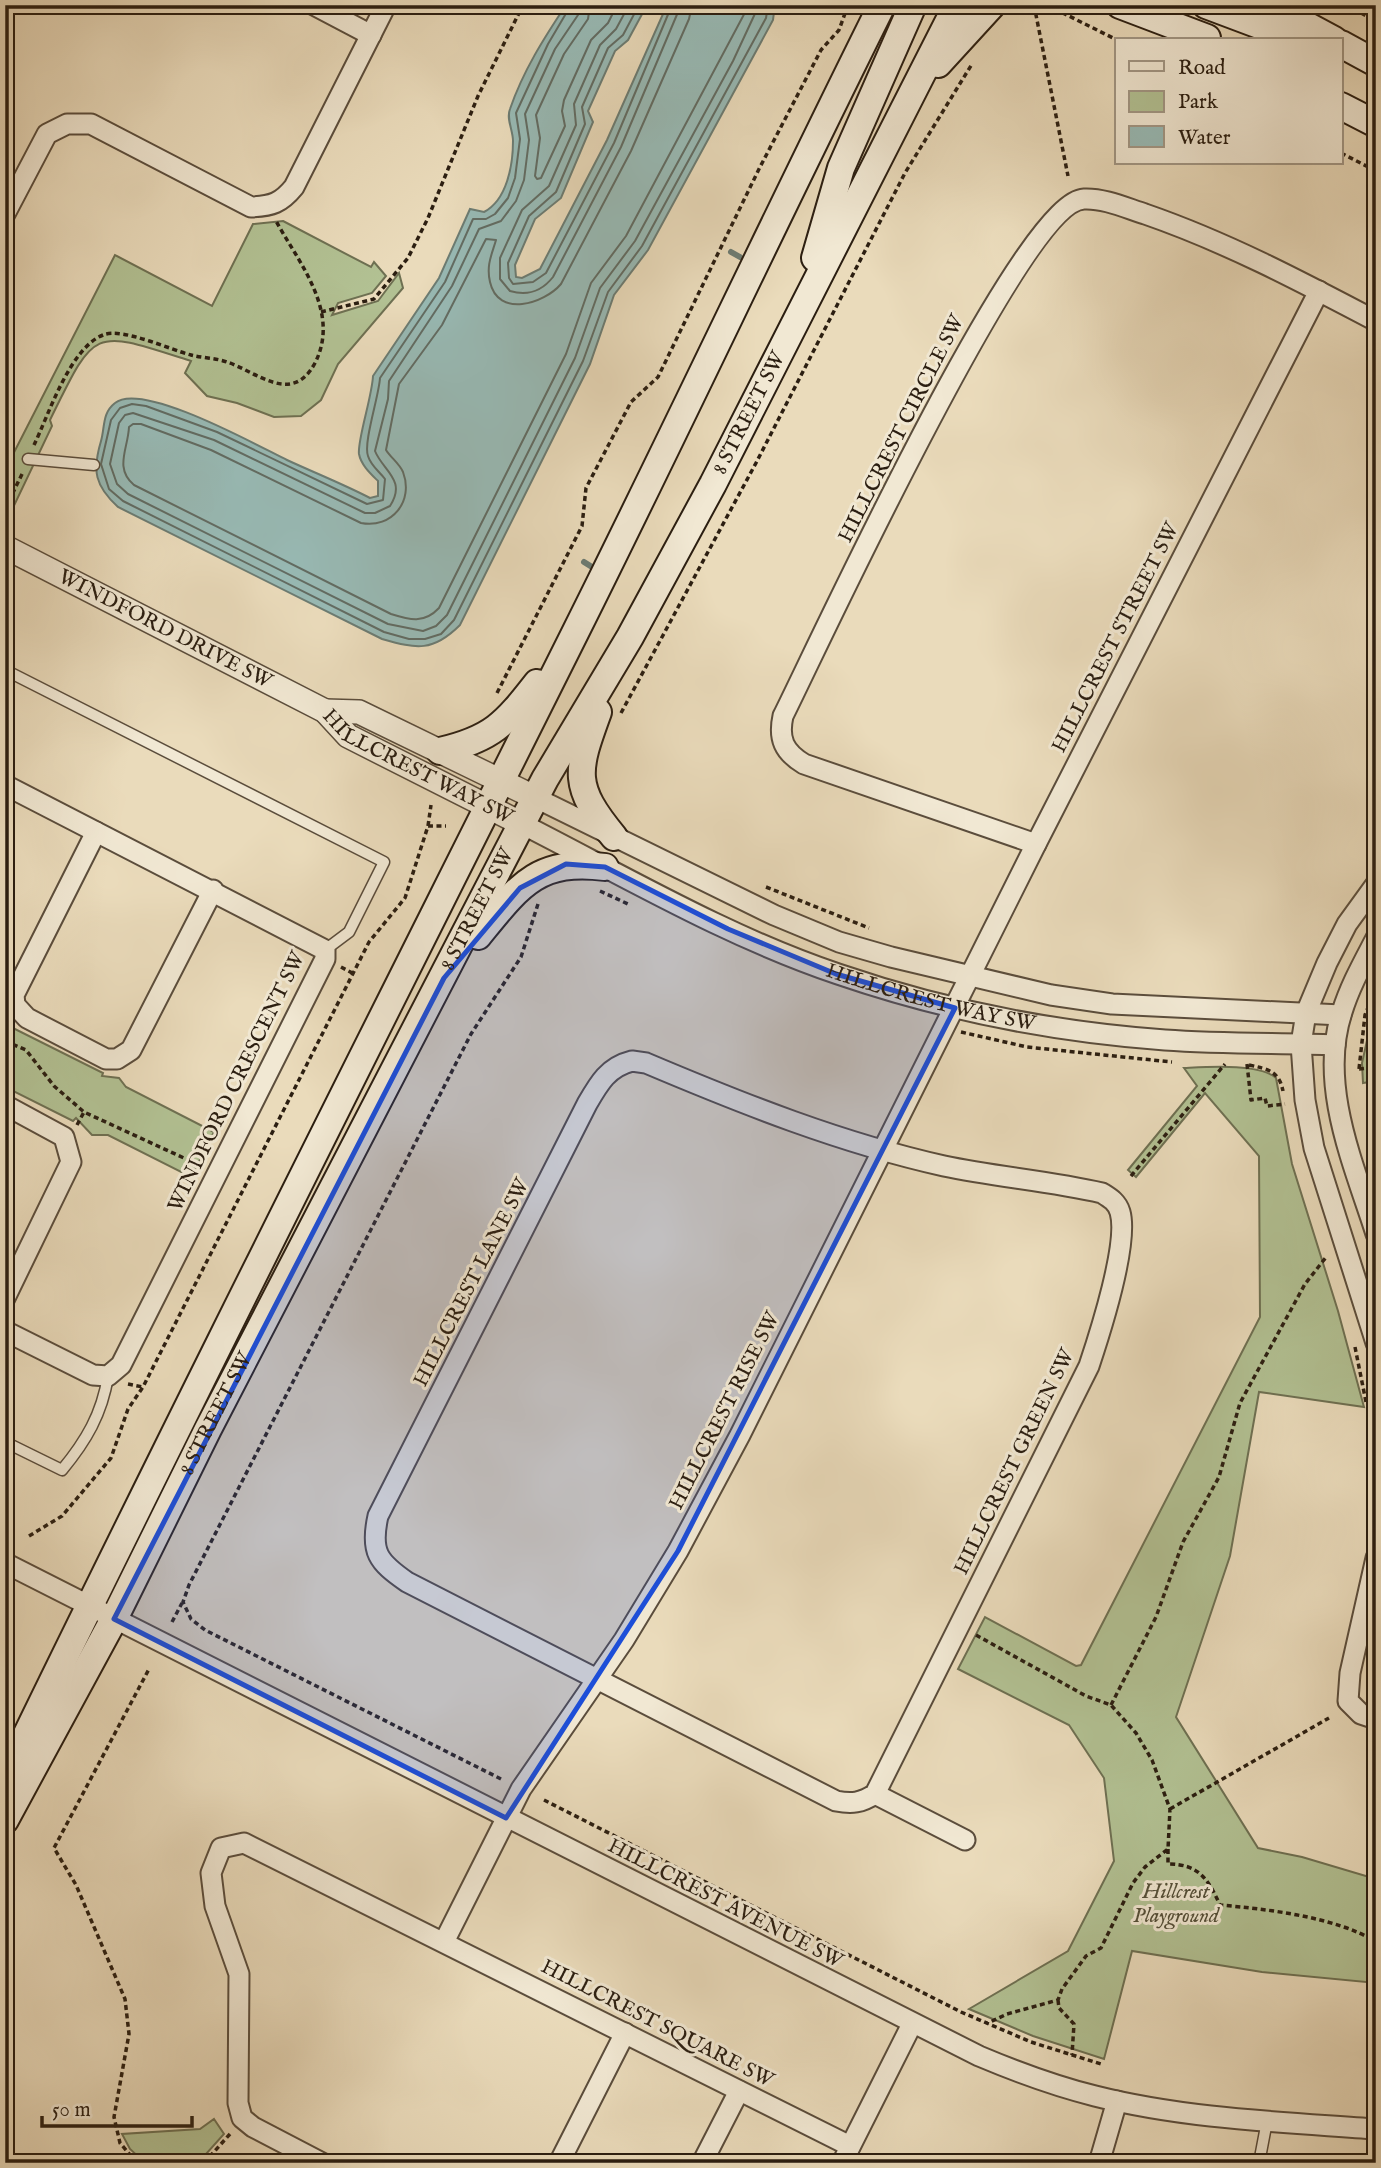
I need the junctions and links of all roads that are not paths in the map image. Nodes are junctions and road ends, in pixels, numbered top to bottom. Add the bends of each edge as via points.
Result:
1 (314, 5) edge
2 (386, 5) edge
3 (882, 5) edge
4 (913, 5) edge
5 (957, 5) edge
6 (992, 5) edge
7 (1120, 5) edge
8 (1144, 5) edge
9 (1206, 5) edge
10 (1241, 5) edge
11 (1269, 5) edge
12 (371, 35) junction
13 (1206, 38) edge
14 (1207, 38) edge
15 (1294, 38) edge
16 (1306, 38) edge
17 (1330, 38) edge
18 (1342, 45) edge
19 (1342, 55) edge
20 (1376, 62) edge
21 (1376, 70) edge
22 (911, 95) junction
23 (1342, 107) edge
24 (1376, 124) edge
25 (5, 215) edge
26 (1320, 291) junction
27 (798, 317) junction
28 (1376, 321) edge
29 (28, 459) road end
30 (94, 465) dead end
31 (5, 547) edge
32 (575, 635) junction
33 (630, 637) junction
34 (5, 670) edge
35 (325, 711) junction
36 (440, 751) junction
37 (499, 780) junction
38 (5, 785) edge
39 (536, 798) junction
40 (486, 806) junction
41 (522, 824) junction
42 (96, 832) junction
43 (614, 837) junction
44 (1036, 844) junction
45 (602, 879) junction
46 (1376, 884) edge
47 (213, 890) junction
48 (1376, 939) edge
49 (325, 950) junction
50 (971, 977) junction
51 (444, 978) junction
52 (956, 1008) junction
53 (1306, 1013) junction
54 (1349, 1014) junction
55 (1301, 1044) junction
56 (1335, 1045) junction
57 (5, 1105) edge
58 (882, 1151) junction
59 (1374, 1225) edge
60 (1338, 1227) junction
61 (5, 1298) edge
62 (5, 1331) edge
63 (1376, 1343) edge
64 (108, 1376) junction
65 (5, 1442) edge
66 (1376, 1558) edge
67 (5, 1563) edge
68 (89, 1606) junction
69 (114, 1619) junction
70 (596, 1679) junction
71 (1376, 1719) edge
72 (5, 1779) edge
73 (875, 1794) junction
74 (506, 1818) junction
75 (5, 1820) edge
76 (965, 1840) dead end
77 (444, 1942) junction
78 (912, 2024) junction
79 (625, 2033) junction
80 (739, 2091) junction
81 (1117, 2101) junction
82 (1267, 2121) junction
83 (1376, 2129) edge
84 (846, 2154) edge
85 (322, 2163) edge
86 (559, 2163) edge
87 (702, 2163) edge
88 (1099, 2163) edge
89 (1259, 2163) edge

1 - 12 street
2 - 12 street
3 - 32 main road, 8 STREET SW
4 - 27 main road via 841,168
5 - 22 main road, 8 STREET SW
6 - 22 main road
7 - 13 main road
8 - 14 main road
9 - 15 main road
10 - 16 main road
11 - 17 main road
12 - 25 street via 294,187 283,200 251,207 91,124 66,124 47,134
18 - 20 main road
19 - 21 main road
22 - 27 main road, 8 STREET SW
23 - 24 main road
26 - 28 street, HILLCREST CIRCLE SW
26 - 44 street, HILLCREST STREET SW
26 - 44 street, HILLCREST CIRCLE SW via 1208,236 1120,206 1084,199 1066,205 1055,218 1007,281 963,356 783,716 780,732 788,754 804,764
27 - 33 main road, 8 STREET SW
29 - 30 lane
31 - 35 street, WINDFORD DRIVE SW
32 - 36 main road via 498,729
32 - 37 main road, 8 STREET SW
33 - 39 main road, 8 STREET SW
33 - 43 main road via 580,766 590,808
34 - 49 lane via 384,862 349,932
35 - 36 street, HILLCREST WAY SW via 359,712
35 - 40 street, HILLCREST WAY SW via 348,736
36 - 37 street, HILLCREST WAY SW
37 - 39 street, HILLCREST WAY SW
37 - 40 main road, 8 STREET SW
38 - 42 street, WINDFORD CRESCENT SW
39 - 41 main road, 8 STREET SW
39 - 43 street, HILLCREST WAY SW
40 - 41 street, HILLCREST WAY SW
40 - 68 main road, 8 STREET SW
41 - 45 street, HILLCREST WAY SW
41 - 51 main road, 8 STREET SW
42 - 47 street, WINDFORD CRESCENT SW
42 - 47 street via 14,995 15,1005 27,1018 106,1059 117,1059 131,1050
43 - 50 street, HILLCREST WAY SW via 839,942
44 - 50 street, HILLCREST STREET SW
45 - 51 main road via 566,864 538,875 504,904
45 - 52 street, HILLCREST WAY SW via 836,974
46 - 53 street via 1347,924
47 - 49 street, WINDFORD CRESCENT SW
48 - 54 street
49 - 64 street, WINDFORD CRESCENT SW via 325,959 121,1365
50 - 52 street, HILLCREST STREET SW
50 - 53 street, HILLCREST WAY SW via 1112,1004
51 - 69 main road, 8 STREET SW
52 - 55 street, HILLCREST WAY SW via 1100,1034
52 - 58 street, HILLCREST RISE SW
53 - 54 street, HILLCREST WAY SW
53 - 55 street
54 - 56 street
55 - 56 street, HILLCREST WAY SW
55 - 60 street via 1314,1148
56 - 59 street via 1340,1118
57 - 61 street via 64,1137 71,1163
58 - 70 street, HILLCREST RISE SW via 678,1551
58 - 70 street, HILLCREST LANE SW via 730,1100 646,1063 618,1064 587,1104 378,1516 374,1535 376,1553 385,1567 407,1582
58 - 73 street, HILLCREST GREEN SW via 958,1169 1102,1192 1115,1202 1122,1234 1089,1366
59 - 60 street
60 - 63 street
62 - 64 street via 93,1375
64 - 65 lane via 104,1404 84,1444 62,1471
66 - 71 street via 1348,1701 1361,1714
67 - 68 street, HILLCREST AVENUE SW
68 - 69 street, HILLCREST AVENUE SW
68 - 72 main road, 8 STREET SW
69 - 74 street, HILLCREST AVENUE SW
69 - 75 main road, 8 STREET SW
70 - 73 street via 836,1801 852,1804
70 - 74 street, HILLCREST RISE SW
73 - 76 street
74 - 77 street
74 - 78 street, HILLCREST AVENUE SW
77 - 79 street, HILLCREST SQUARE SW
77 - 85 street, HILLCREST SQUARE SW via 244,1843 221,1848 211,1873 215,1906 239,1974 238,2103 242,2118
78 - 81 street, HILLCREST AVENUE SW via 1025,2075
78 - 84 street, HILLCREST SQUARE SW
79 - 80 street, HILLCREST SQUARE SW
79 - 86 street
80 - 84 street, HILLCREST SQUARE SW
80 - 87 street
81 - 82 street, HILLCREST AVENUE SW
81 - 88 street
82 - 83 street, HILLCREST AVENUE SW
82 - 89 lane

